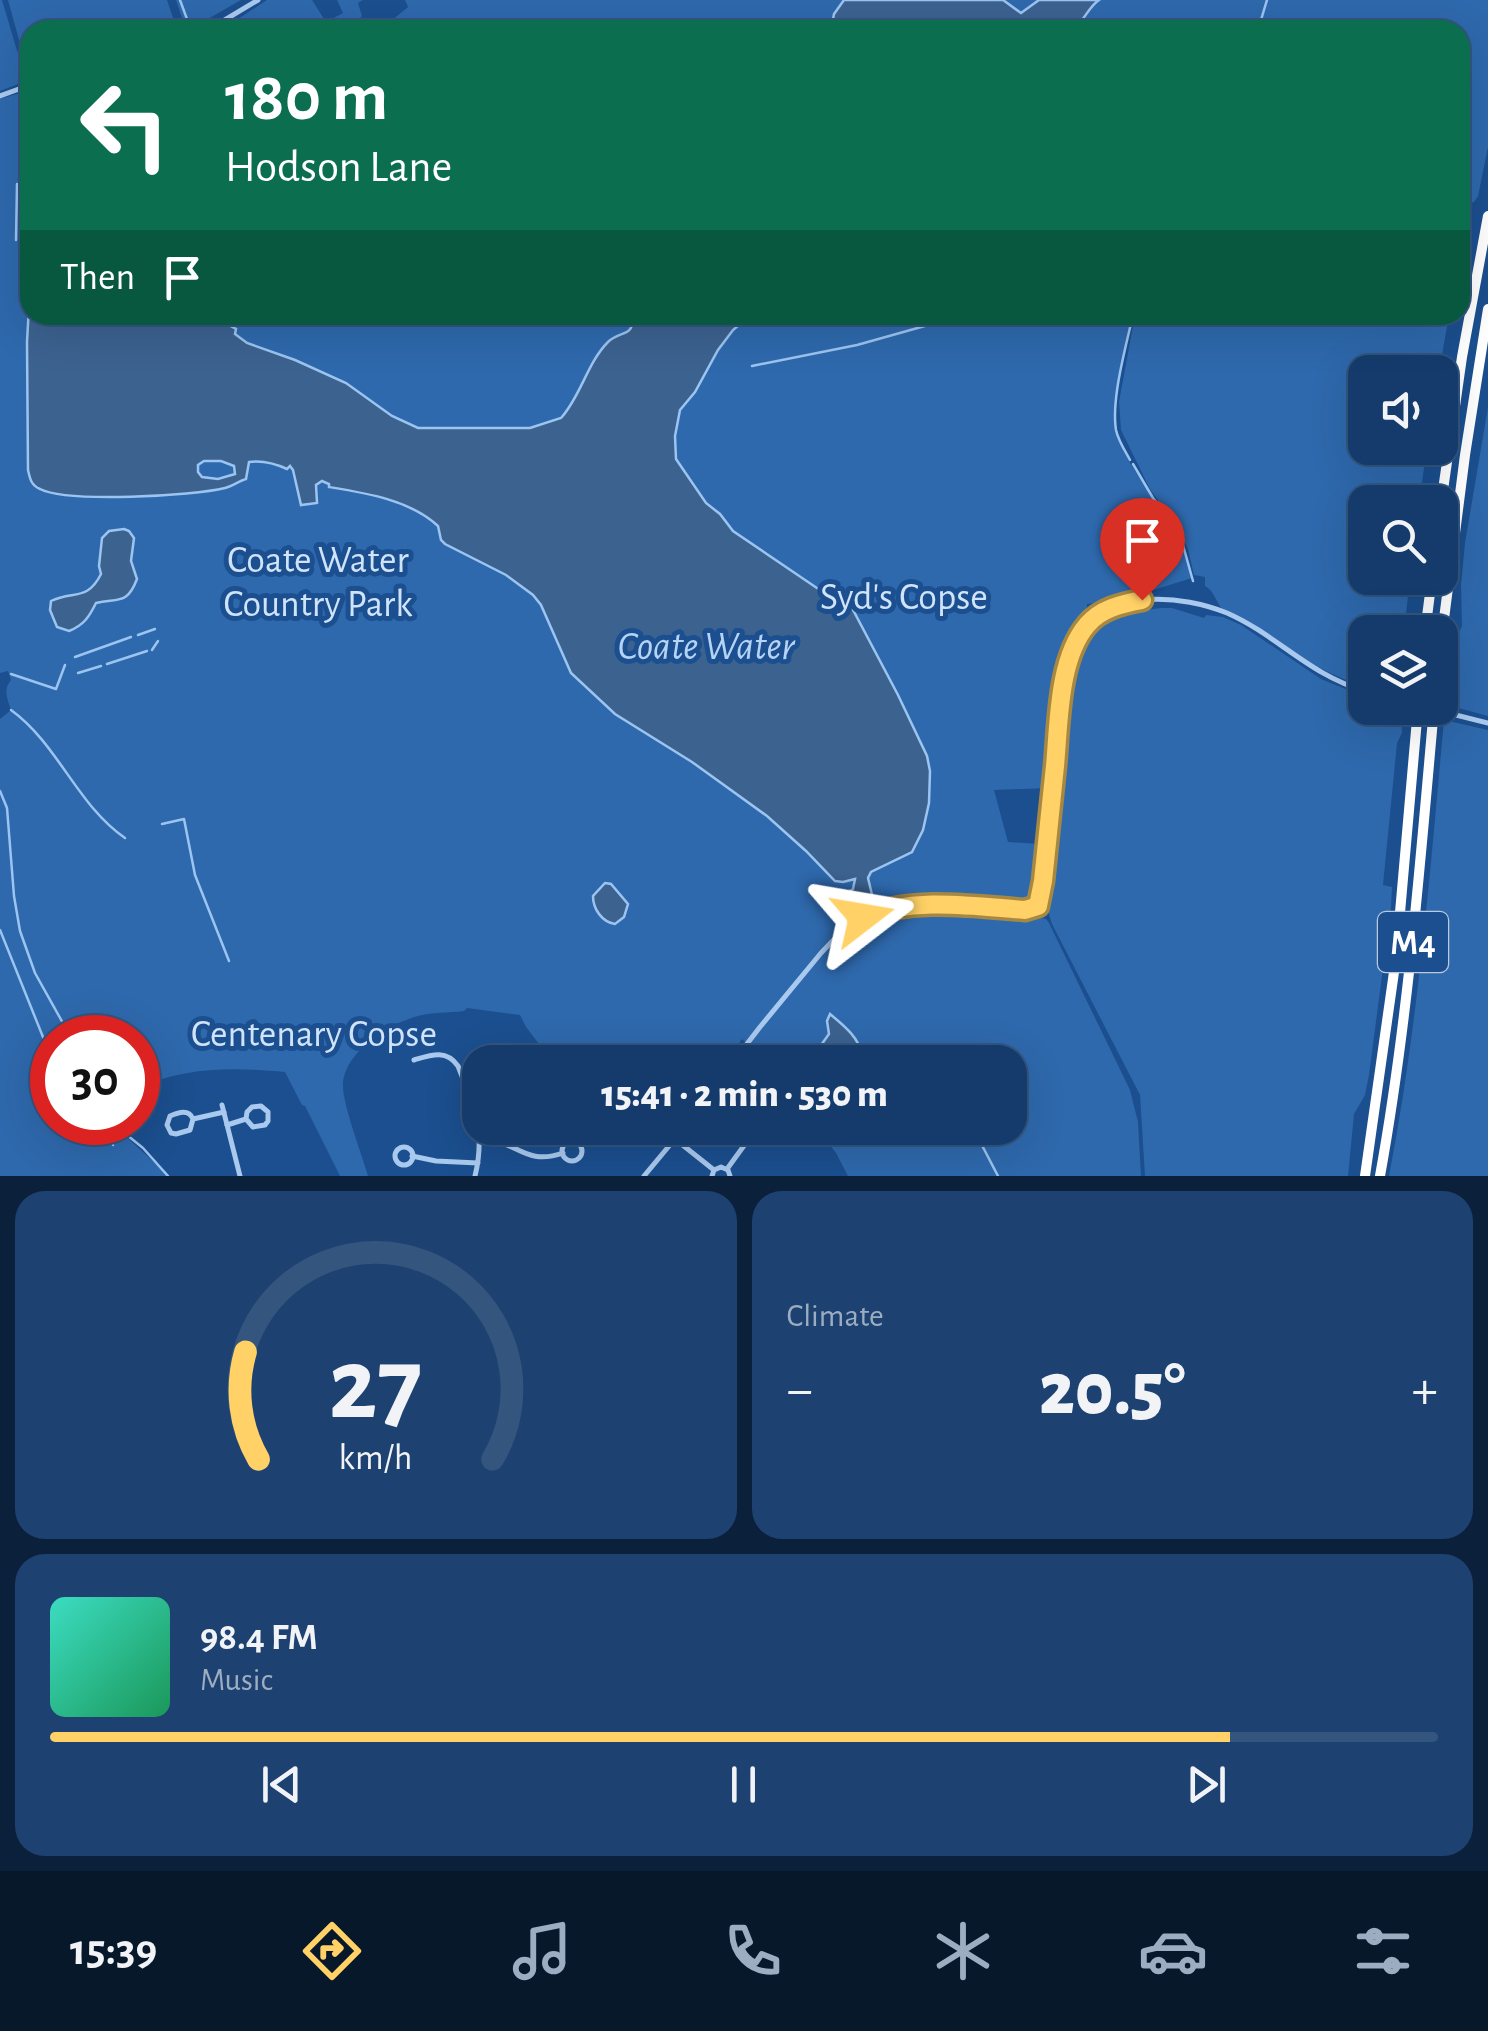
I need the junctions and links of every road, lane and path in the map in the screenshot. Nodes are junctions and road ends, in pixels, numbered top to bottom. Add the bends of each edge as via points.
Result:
1 (258, 0) edge
2 (225, 20) edge
3 (1488, 216) edge
4 (1488, 309) edge
5 (1470, 314) edge
6 (1468, 325) edge
7 (1444, 485) edge
8 (1444, 615) edge
9 (1348, 685) edge
10 (1458, 715) edge
11 (1488, 723) edge
12 (1416, 725) edge
13 (1430, 725) edge
14 (747, 1045) edge
15 (422, 1058) junction
16 (414, 1060) dead end
17 (424, 1066) dead end
18 (462, 1079) edge
19 (246, 1119) junction
20 (194, 1120) junction
21 (227, 1125) junction
22 (480, 1145) edge
23 (508, 1145) edge
24 (670, 1145) edge
25 (682, 1145) edge
26 (746, 1145) edge
27 (563, 1153) dead end
28 (412, 1156) dead end
29 (478, 1163) junction
30 (728, 1172) edge
31 (713, 1173) edge
32 (240, 1176) edge
33 (476, 1176) edge
34 (644, 1176) edge
35 (1365, 1176) edge
36 (1380, 1176) edge

1 - 2 street
3 - 5 highway
4 - 8 highway
6 - 7 highway
9 - 14 street via 1240,620 1200,604 1142,600 1096,616 1078,636 1066,672 1038,906 915,905 863,917 821,953
10 - 11 street, bridge
12 - 35 highway, M4 via 1391,998
13 - 36 highway, M4 via 1411,962
15 - 16 street
15 - 17 street
15 - 18 street via 444,1054
19 - 19 street via 262,1126 268,1112 252,1108
19 - 21 street
20 - 20 street via 190,1130 176,1134 166,1123 184,1112
20 - 21 street via 223,1109
21 - 32 street
22 - 29 street
23 - 27 street via 535,1158
24 - 34 street
25 - 31 street
26 - 30 street
28 - 29 street
29 - 33 street
30 - 31 street via 722,1166

